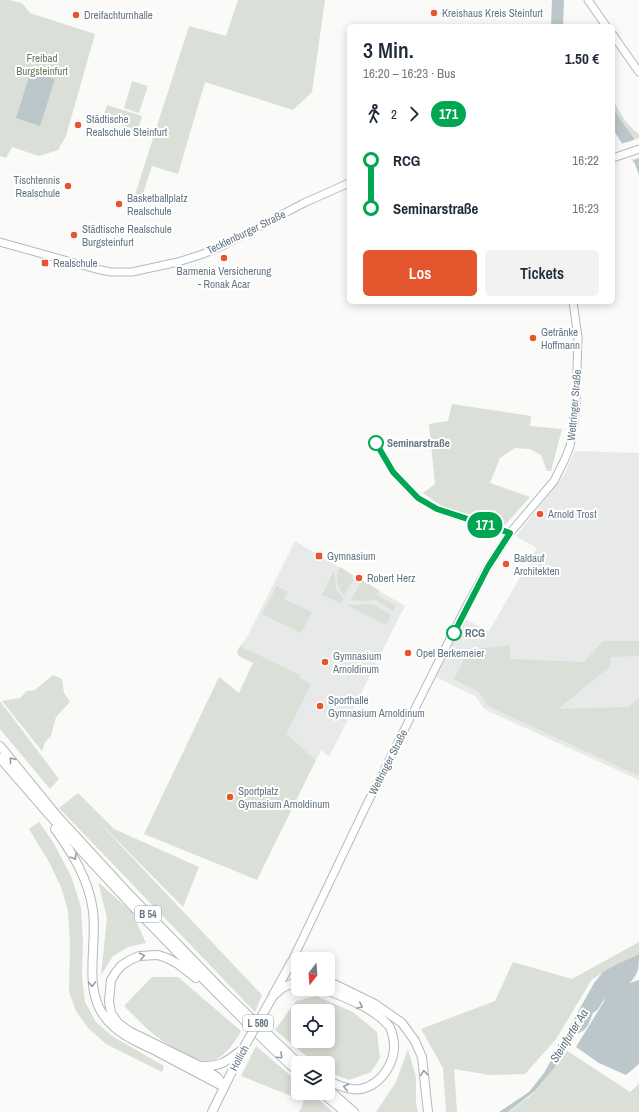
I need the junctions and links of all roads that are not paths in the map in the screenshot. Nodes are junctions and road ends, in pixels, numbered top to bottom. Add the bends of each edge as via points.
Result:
1 (588, 0) edge
2 (605, 24) edge
3 (615, 38) edge
4 (639, 72) edge
5 (639, 149) edge
6 (615, 157) edge
7 (347, 184) edge
8 (0, 242) edge
9 (573, 304) edge
10 (0, 746) edge
11 (0, 758) edge
12 (46, 813) junction
13 (300, 952) edge
14 (291, 969) edge
15 (291, 984) edge
16 (335, 984) edge
17 (335, 994) edge
18 (273, 996) junction
19 (220, 997) junction
20 (243, 1049) junction
21 (291, 1056) edge
22 (291, 1065) edge
23 (200, 1066) junction
24 (335, 1084) edge
25 (224, 1087) junction
26 (335, 1095) edge
27 (330, 1100) edge
28 (212, 1112) edge
29 (345, 1112) edge
30 (354, 1112) edge
31 (428, 1112) edge

1 - 2 main road
3 - 4 main road
5 - 6 main road
7 - 8 main road, Tecklenburger Straße via 214,249 178,262 138,271 96,269
9 - 13 main road, Wettringer Straße / L 580 via 578,337 576,403 570,446 565,459 554,481 510,533 463,613 365,808
21 -> 10 main road, B 54 via 223,991 126,891 58,817
11 - 12 main road, B 54
12 - 19 main road, B 54
12 -> 25 main road via 77,861 89,892 94,926 93,991 103,1014 113,1027 129,1037
14 - 18 main road, Hollich / L 580
15 - 18 main road
31 -> 16 main road via 422,1057 402,1022 375,1004
17 -> 24 main road via 373,1012 390,1027 394,1044 392,1060 386,1073 373,1084 360,1089
18 - 20 main road, Hollich / L 580, bridge
19 -> 22 main road, B 54
23 -> 19 main road via 129,1031 118,1022 111,1013 111,980 122,965 130,960 139,956 158,955 178,964
20 - 23 main road via 214,1067
20 - 25 main road, Hollich / L 580
23 - 25 main road via 217,1077
25 - 28 main road, Hollich / L 580
26 - 30 main road
27 - 29 main road

